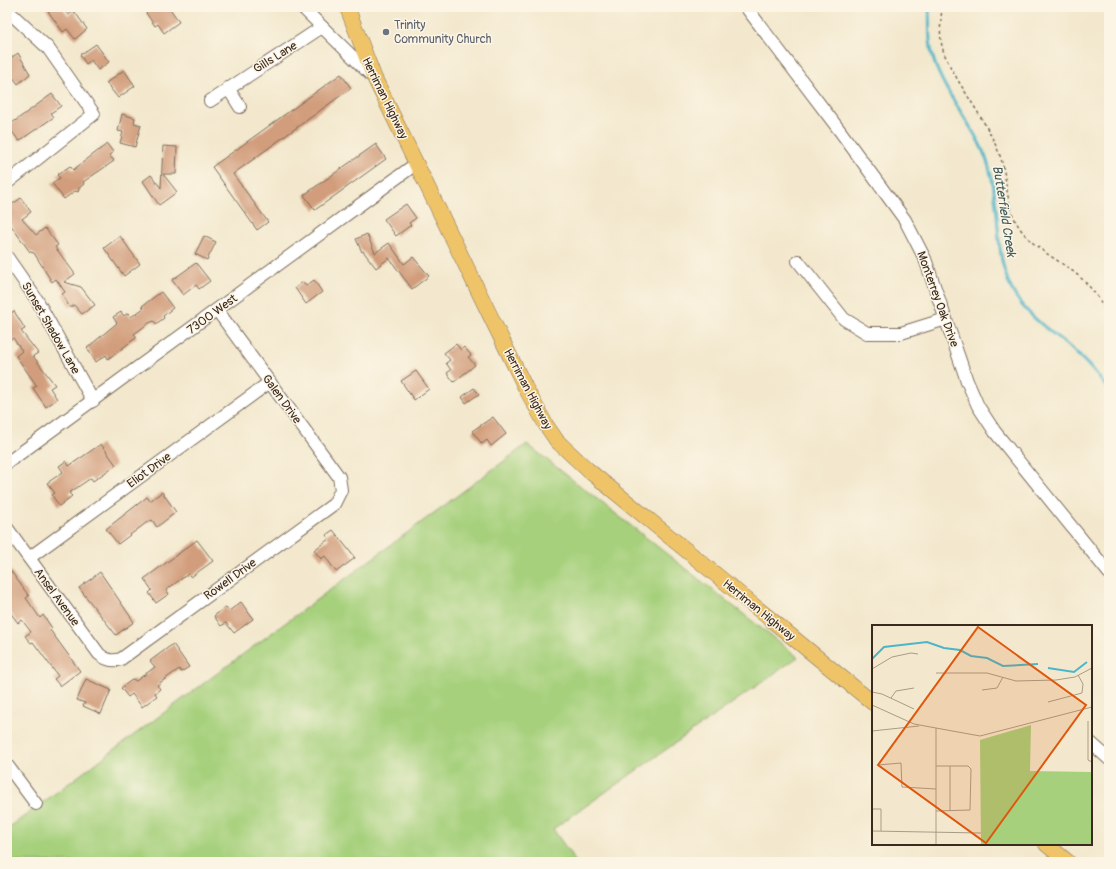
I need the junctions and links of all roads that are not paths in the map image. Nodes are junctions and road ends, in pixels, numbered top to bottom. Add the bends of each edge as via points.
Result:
1 (302, 7) edge
2 (347, 7) edge
3 (746, 7) edge
4 (7, 10) edge
5 (322, 27) junction
6 (374, 77) junction
7 (228, 88) junction
8 (210, 101) dead end
9 (240, 107) dead end
10 (417, 163) junction
11 (7, 183) edge
12 (7, 257) edge
13 (798, 261) dead end
14 (217, 310) junction
15 (946, 319) junction
16 (270, 382) junction
17 (92, 401) junction
18 (7, 463) edge
19 (341, 490) joint
20 (7, 528) edge
21 (29, 558) junction
22 (1109, 573) edge
23 (112, 660) joint
24 (872, 702) edge
25 (1092, 744) edge
26 (1109, 759) edge
27 (7, 765) edge
28 (36, 804) dead end
29 (1047, 845) edge
30 (1068, 862) edge

1 - 5 street
2 - 6 main road, Herriman Highway
3 - 15 street, Monterrey Oak Drive via 905,220 925,259
4 - 11 street via 48,48 94,114
5 - 6 street
5 - 7 street, Gills Lane
6 - 10 main road, Herriman Highway
7 - 8 street, Gills Lane
7 - 9 street
10 - 14 street, 7300 West
10 - 24 main road, Herriman Highway via 525,387 557,441 588,470
12 - 17 street, Sunset Shadow Lane via 37,300
13 - 15 street via 844,319 867,333 900,333
14 - 16 street, Galen Drive
14 - 17 street, 7300 West
15 - 22 street, Monterrey Oak Drive via 978,406 995,432
16 - 19 street, Galen Drive via 339,477
16 - 21 street, Eliot Drive
17 - 18 street, 7300 West
19 - 23 street, Rowell Drive via 334,504 121,659
20 - 21 street, Ansel Avenue
21 - 23 street, Ansel Avenue via 99,654 107,660
25 - 26 street
27 - 28 street
29 - 30 main road

